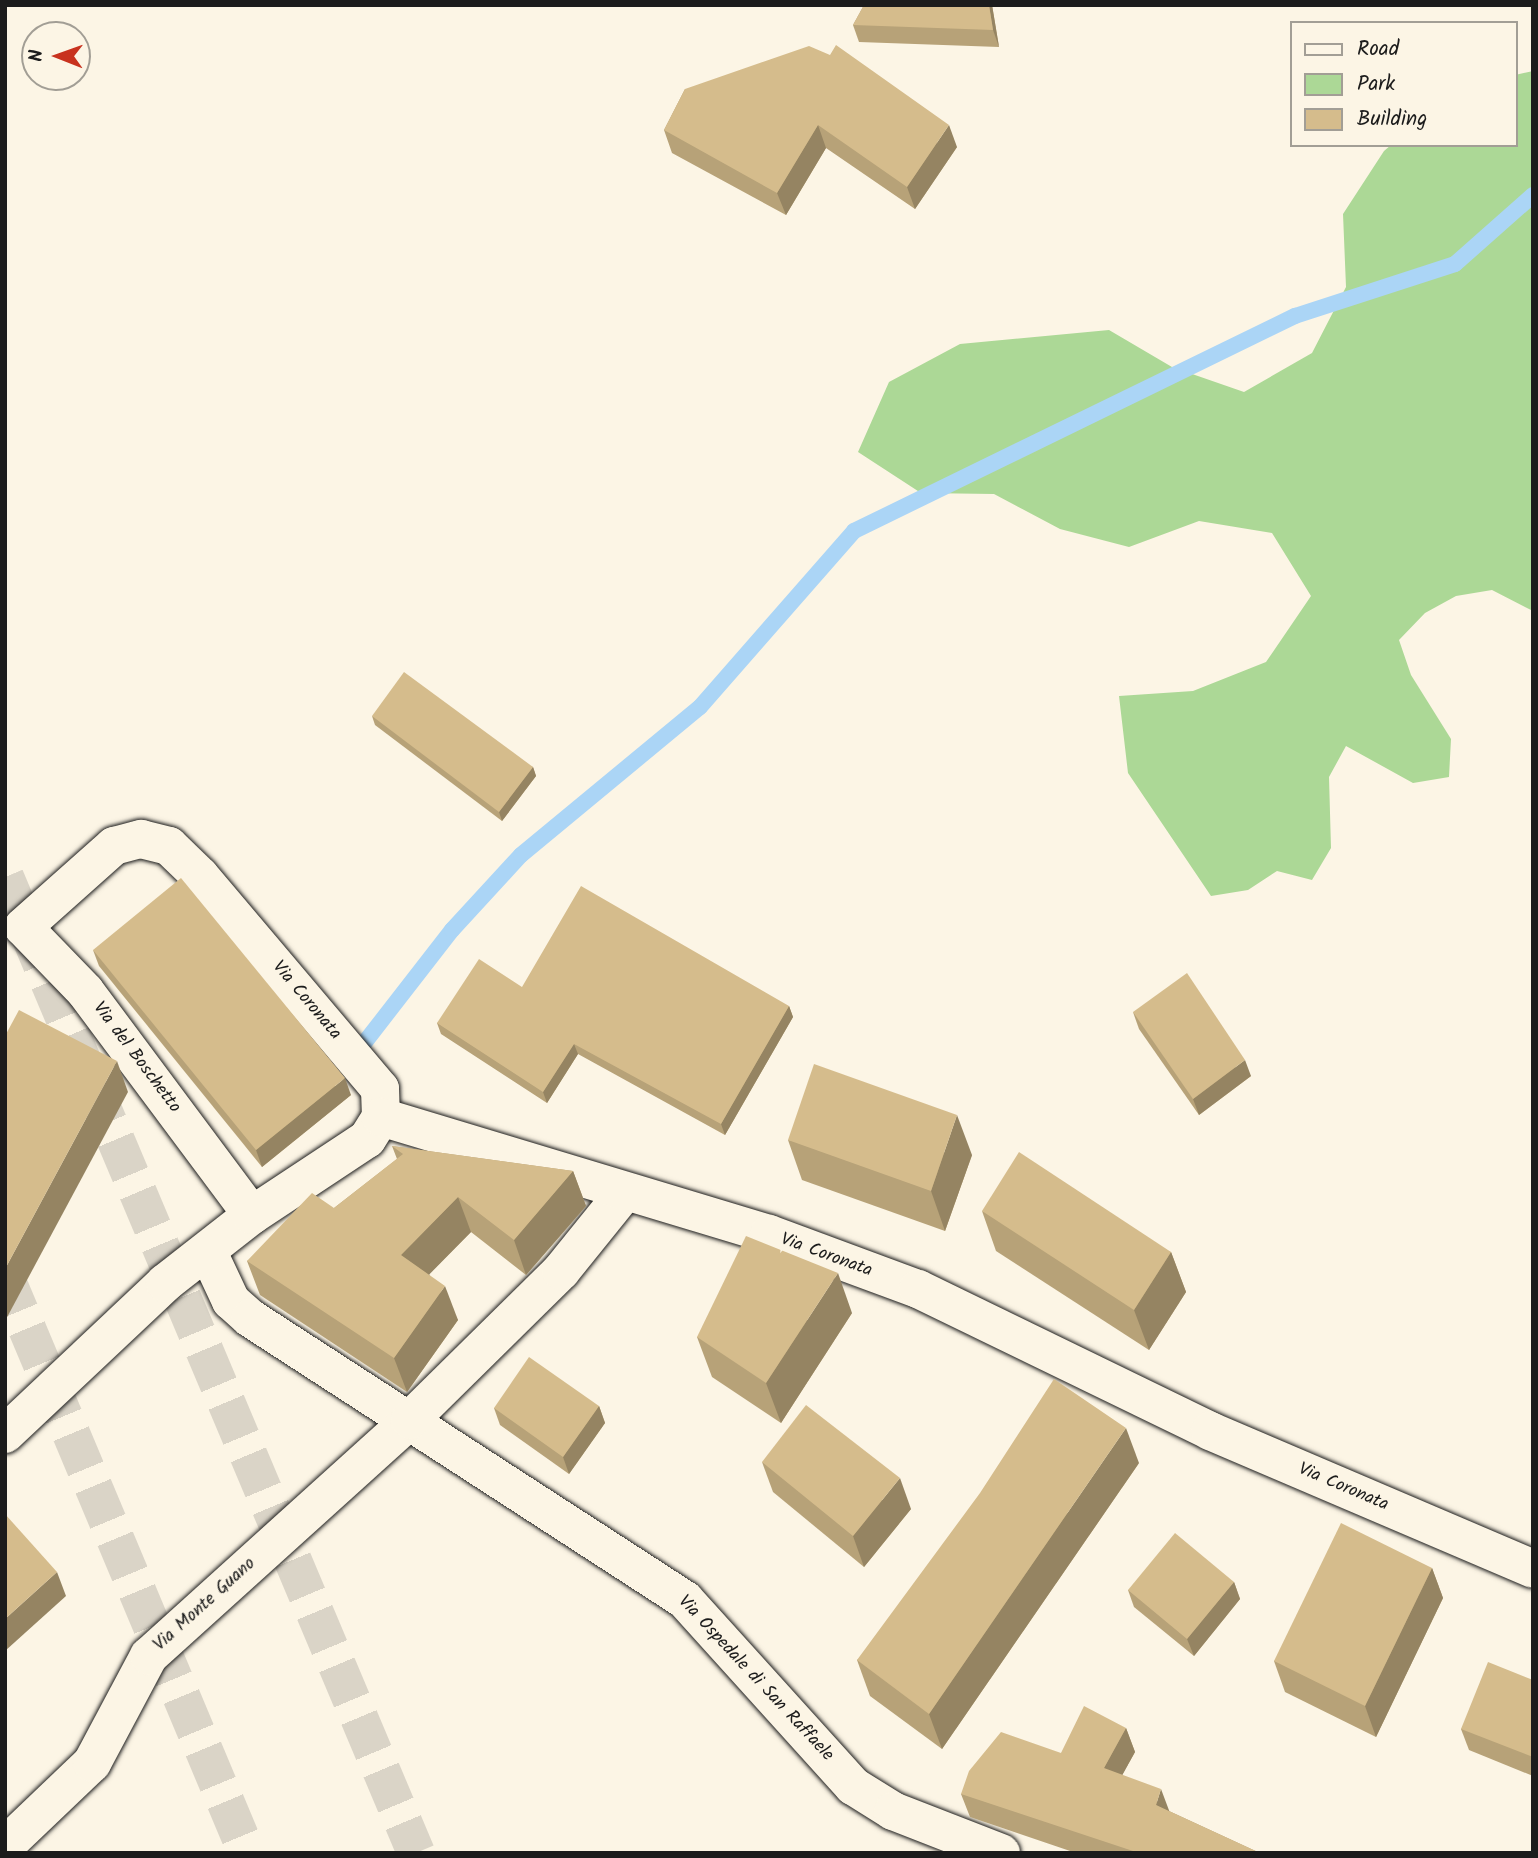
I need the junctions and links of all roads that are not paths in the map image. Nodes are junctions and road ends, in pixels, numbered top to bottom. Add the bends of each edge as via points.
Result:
1 (14, 921) edge
2 (381, 1116) junction
3 (624, 1194) junction
4 (252, 1216) junction
5 (208, 1252) junction
6 (410, 1420) junction
7 (5, 1434) edge
8 (1533, 1569) edge
9 (5, 1846) edge
10 (1001, 1853) edge

1 - 2 street, Via Coronata via 114,846 141,839 169,846 201,876 380,1089
1 - 4 street, Via del Boschetto via 85,991
2 - 3 street, Via Coronata
2 - 4 street via 367,1139
3 - 6 street, Via Monte Guano via 561,1270
3 - 8 street, Via Coronata via 769,1234 918,1289 1210,1431
4 - 5 street
5 - 6 street via 231,1301 250,1318
5 - 7 street via 165,1283
6 - 9 street, Via Monte Guano via 149,1656 92,1763
6 - 10 street, Via Ospedale di San Raffaele via 685,1600 853,1786 893,1811

